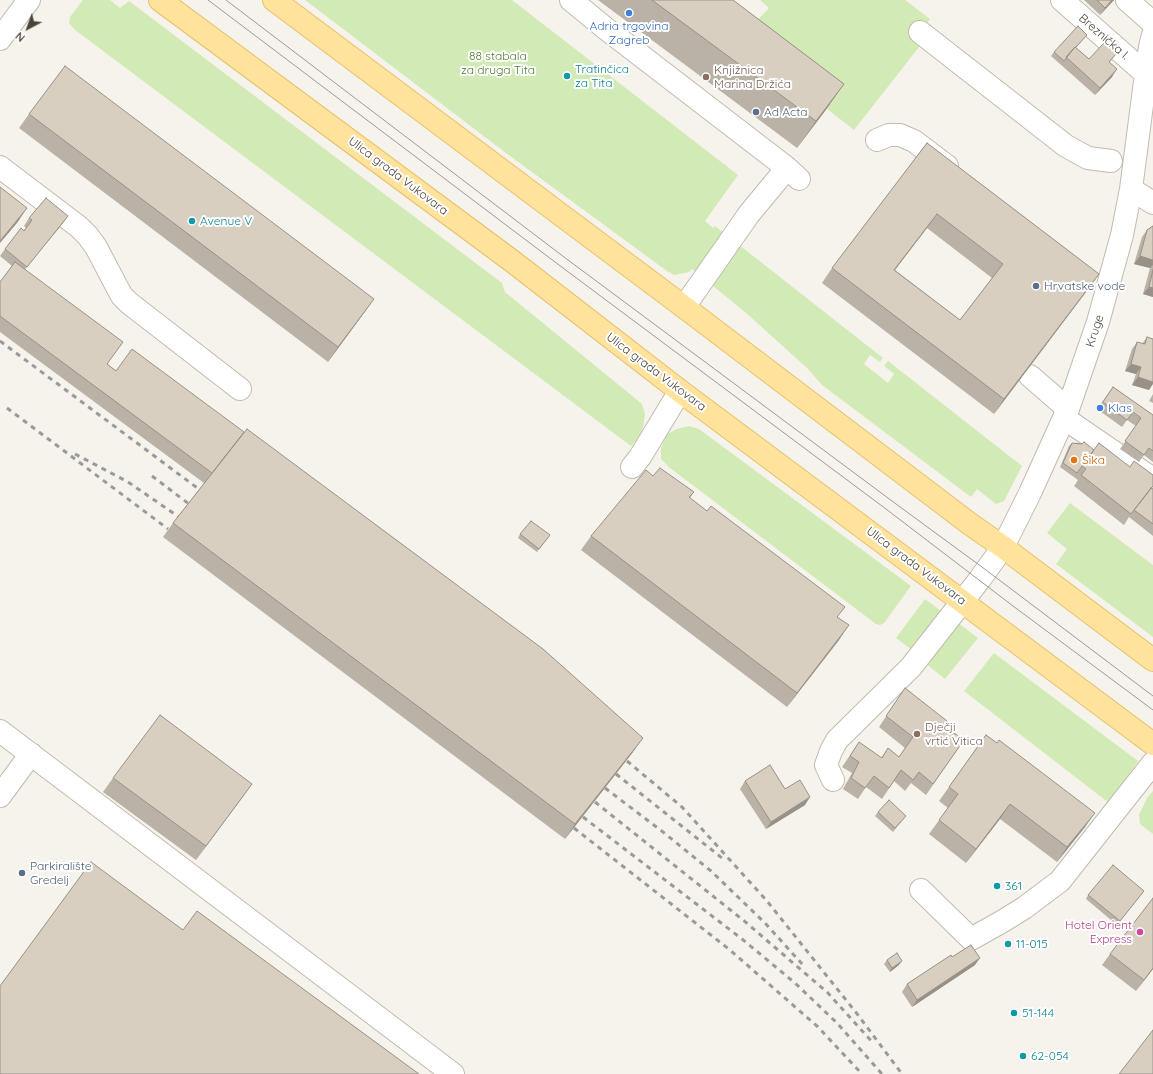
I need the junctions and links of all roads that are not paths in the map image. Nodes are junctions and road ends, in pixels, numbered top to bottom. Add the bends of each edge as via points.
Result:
1 (29, 0) edge
2 (160, 0) edge
3 (274, 0) edge
4 (571, 0) edge
5 (1062, 0) edge
6 (1127, 0) edge
7 (1153, 23) edge
8 (920, 32) dead end
9 (1153, 35) edge
10 (0, 39) edge
11 (1146, 74) junction
12 (1146, 127) edge
13 (877, 140) dead end
14 (1110, 161) dead end
15 (0, 167) edge
16 (965, 179) edge
17 (1132, 189) junction
18 (1153, 203) edge
19 (1092, 271) edge
20 (1110, 284) junction
21 (684, 307) junction
22 (1030, 376) edge
23 (240, 388) dead end
24 (680, 390) junction
25 (1066, 413) junction
26 (632, 467) dead end
27 (1153, 479) edge
28 (1002, 547) junction
29 (963, 601) junction
30 (1153, 660) edge
31 (0, 731) edge
32 (1153, 744) edge
33 (31, 754) junction
34 (1153, 763) edge
35 (833, 780) dead end
36 (0, 796) edge
37 (922, 890) dead end
38 (453, 1074) edge

1 - 10 street
2 - 24 main road, Ulica grada Vukovara via 512,261
3 - 21 main road
4 - 21 street via 793,174 749,214
5 - 11 street, Breznička I.
6 - 7 street
8 - 14 street via 1066,146 1088,158
9 - 11 street, Kruge
11 - 12 street, Kruge
12 - 17 street, Kruge
13 - 16 street via 888,135 900,136 914,142
15 - 23 street via 88,236 96,246 117,288 129,303
17 - 18 street
17 - 20 street, Kruge
19 - 20 street
20 - 25 street, Kruge
21 - 28 main road
22 - 25 street
24 - 26 street
24 - 29 main road, Ulica grada Vukovara
25 - 27 street
25 - 28 street, Kruge
28 - 29 street, Kruge
28 - 30 main road
29 - 32 main road, Ulica grada Vukovara
29 - 35 street, Kruge via 911,667 837,740 826,765
31 - 33 street
33 - 36 street
33 - 38 street
34 - 37 street via 1060,881 1024,908 971,939

